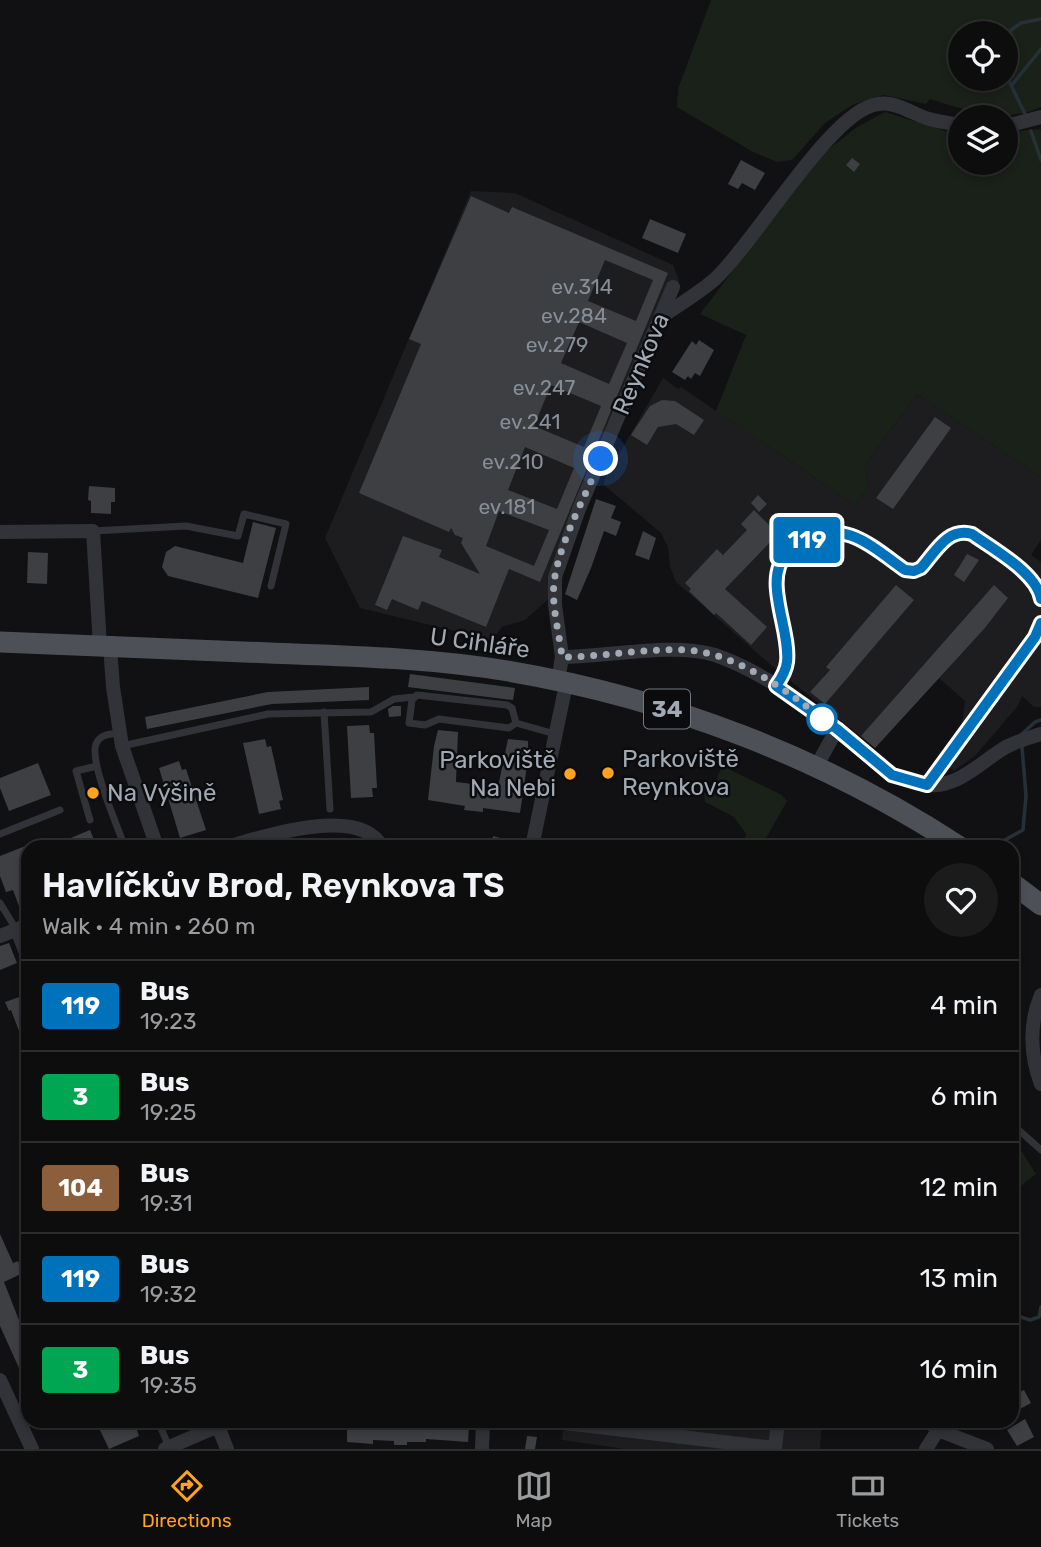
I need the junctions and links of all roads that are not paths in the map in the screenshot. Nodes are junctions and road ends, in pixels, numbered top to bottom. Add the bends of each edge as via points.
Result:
1 (1041, 117) edge
2 (948, 123) edge
3 (1018, 123) edge
4 (673, 287) dead end
5 (663, 316) junction
6 (93, 531) junction
7 (0, 532) edge
8 (271, 586) dead end
9 (1041, 600) edge
10 (1041, 623) edge
11 (0, 642) edge
12 (105, 646) junction
13 (562, 657) junction
14 (776, 686) junction
15 (561, 687) junction
16 (414, 697) junction
17 (324, 712) junction
18 (516, 723) junction
19 (837, 729) junction
20 (555, 734) junction
21 (1041, 734) edge
22 (121, 739) junction
23 (97, 766) junction
24 (816, 768) junction
25 (927, 785) junction
26 (330, 809) dead end
27 (60, 810) dead end
28 (90, 820) dead end
29 (0, 834) edge
30 (123, 840) edge
31 (155, 840) edge
32 (281, 840) edge
33 (377, 840) edge
34 (532, 840) edge
35 (948, 840) edge
36 (1019, 888) edge
37 (0, 903) edge
38 (1041, 905) edge
39 (21, 926) edge
40 (21, 927) edge
41 (0, 936) edge
42 (1041, 995) edge
43 (1041, 1084) edge
44 (1019, 1130) edge
45 (1041, 1150) edge
46 (0, 1380) edge
47 (21, 1425) edge
48 (22, 1428) edge
49 (160, 1428) edge
50 (209, 1428) edge
51 (219, 1428) edge
52 (483, 1428) edge
53 (602, 1428) edge
54 (777, 1428) edge
55 (932, 1428) edge
56 (938, 1428) edge
57 (742, 1446) edge
58 (167, 1448) edge
59 (32, 1449) edge
60 (227, 1449) edge
61 (482, 1449) edge
62 (926, 1449) edge
63 (987, 1449) edge

1 - 3 street
2 - 5 street via 895,104 876,103 859,113 829,138 716,278
4 - 5 street, Reynkova
5 - 13 street, Reynkova via 579,509 555,577
6 - 7 street
6 - 8 lane via 186,526 238,536 244,514 286,524
6 - 12 street
9 - 14 lane via 1032,579 963,531 952,533 914,571 905,570 855,535 817,534 788,552 780,564 777,598 787,657
10 - 25 lane
11 - 12 main road, U Cihláře / 34
12 - 15 main road, U Cihláře / 34 via 405,660 484,668
12 - 22 street
13 - 14 street via 698,651 731,661
13 - 15 street, Reynkova
14 - 19 street
15 - 20 street, Reynkova
15 - 24 main road, U Cihláře / 34 via 671,710
16 - 17 lane via 400,697 371,712
16 - 18 lane via 507,705
16 - 18 lane via 410,723 425,725 439,719 509,728
17 - 22 lane via 268,714
17 - 26 lane
18 - 20 lane
19 - 24 street
19 - 25 street via 892,775
20 - 34 street, Reynkova
21 - 25 street via 1009,746 958,781
22 - 23 lane via 104,736 96,743
22 - 31 street
23 - 28 lane via 76,771
23 - 30 lane
24 - 35 main road, U Cihláře / 34
27 - 29 lane
32 - 33 street via 308,826 333,825 365,832
36 - 38 main road
37 - 39 lane
40 - 41 street
42 - 43 street via 1032,1038
44 - 45 lane
46 - 47 street
48 - 59 street
49 - 58 lane
50 - 58 street
51 - 60 street
52 - 61 street
53 - 57 street
54 - 57 street via 775,1448
55 - 62 street
56 - 63 street

